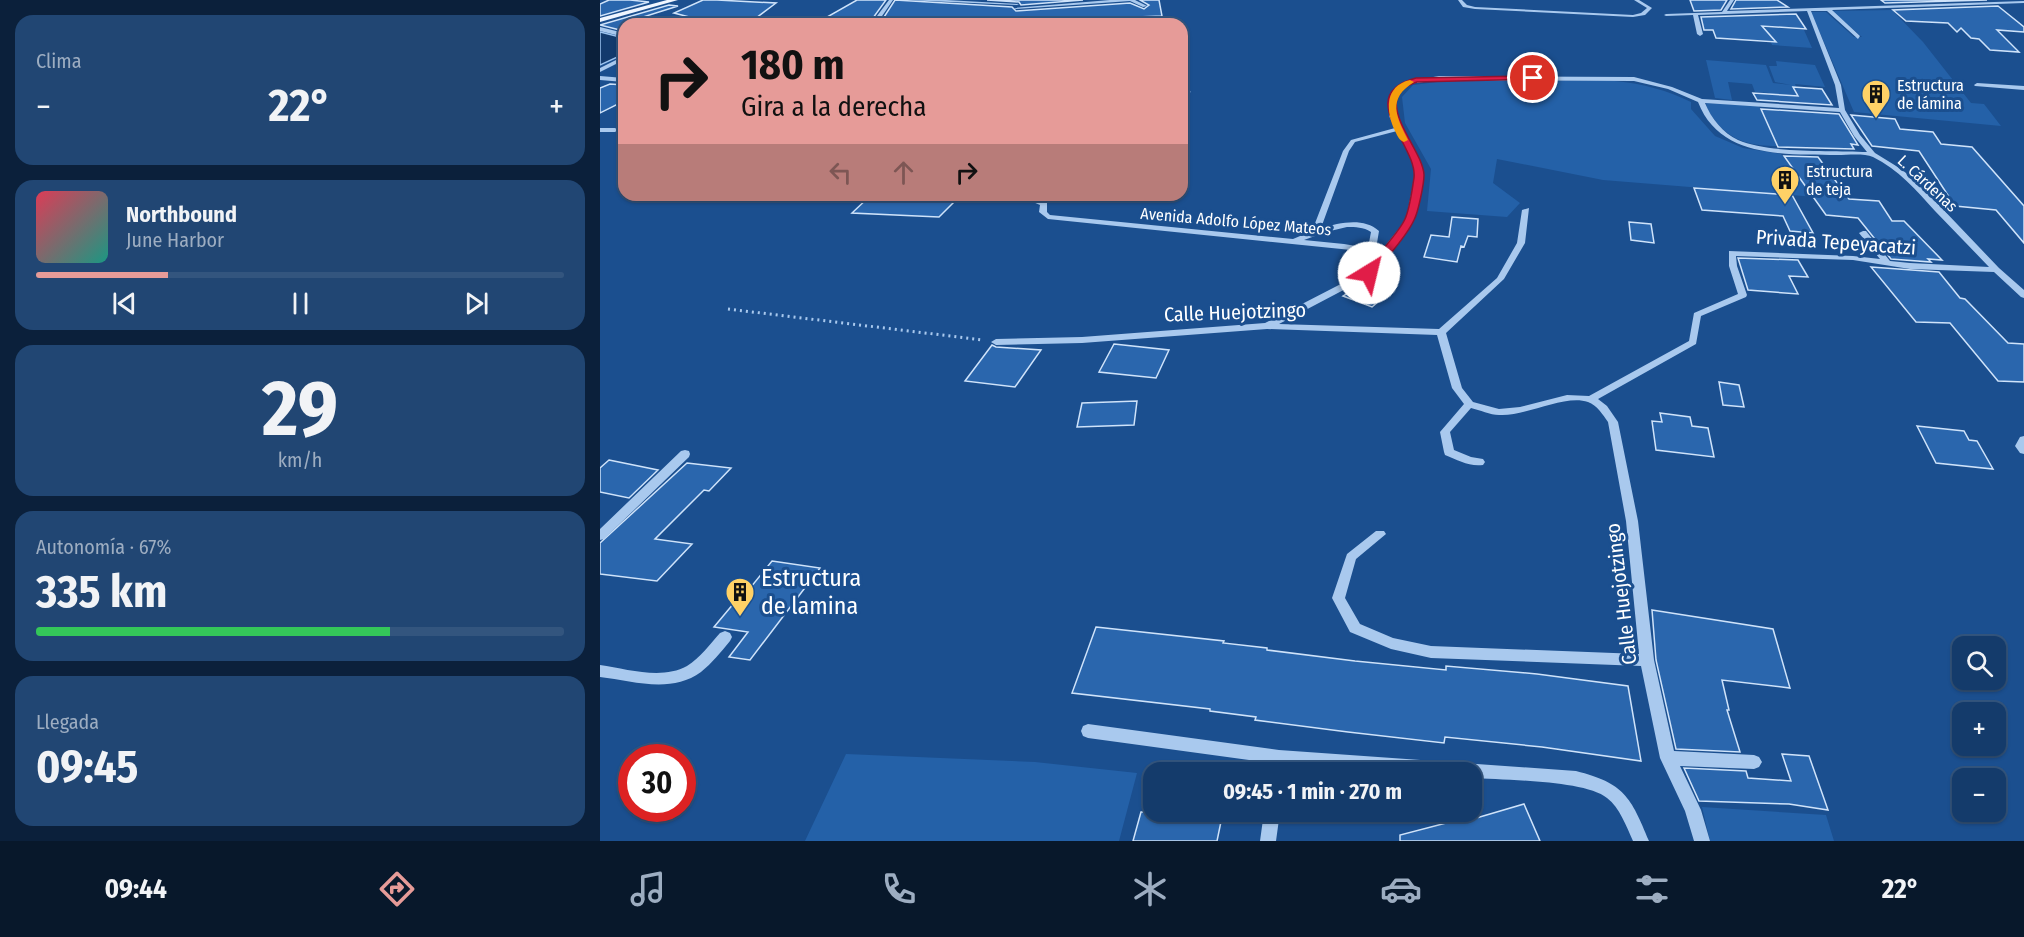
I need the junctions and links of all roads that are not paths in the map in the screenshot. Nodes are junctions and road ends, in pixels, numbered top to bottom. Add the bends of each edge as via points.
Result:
1 (675, 0) edge
2 (891, 0) edge
3 (908, 0) edge
4 (1131, 0) edge
5 (1460, 0) edge
6 (1636, 0) edge
7 (1732, 0) edge
8 (1877, 0) edge
9 (2024, 2) edge
10 (1017, 4) edge
11 (1145, 6) dead end
12 (1885, 8) junction
13 (1829, 10) junction
14 (1809, 11) junction
15 (1723, 14) junction
16 (1666, 15) dead end
17 (1695, 15) junction
18 (879, 18) edge
19 (600, 21) edge
20 (600, 29) edge
21 (618, 34) edge
22 (1700, 34) dead end
23 (1858, 37) dead end
24 (618, 61) edge
25 (600, 70) edge
26 (600, 78) edge
27 (618, 80) edge
28 (1977, 85) dead end
29 (2024, 88) edge
30 (1701, 101) junction
31 (1842, 110) junction
32 (1397, 129) junction
33 (600, 130) edge
34 (615, 130) dead end
35 (1873, 154) junction
36 (1040, 201) edge
37 (1526, 210) dead end
38 (1316, 232) junction
39 (1863, 233) dead end
40 (1291, 242) junction
41 (1374, 258) junction
42 (1887, 262) junction
43 (1996, 270) junction
44 (2024, 296) edge
45 (1267, 326) junction
46 (1441, 332) junction
47 (996, 342) road end
48 (1591, 399) junction
49 (1469, 404) junction
50 (2024, 440) edge
51 (2024, 450) edge
52 (685, 454) dead end
53 (1479, 462) dead end
54 (1380, 534) dead end
55 (600, 536) edge
56 (725, 636) dead end
57 (1647, 660) junction
58 (600, 671) edge
59 (1088, 731) dead end
60 (1279, 757) junction
61 (1668, 758) junction
62 (1278, 762) edge
63 (1754, 762) dead end
64 (1271, 822) edge
65 (1268, 841) edge
66 (1641, 841) edge
67 (1702, 841) edge

1 - 19 main road
2 - 18 street
3 - 10 street
4 - 10 street
4 - 11 street
5 - 6 street via 1475,8 1633,16 1650,8
7 - 15 street
8 - 12 street
9 - 12 street
12 - 13 street
13 - 14 street
13 - 23 street
14 - 15 street
14 - 31 street, L. Cárdenas via 1838,85
15 - 17 street
16 - 17 street
17 - 22 street
20 - 21 street
24 - 25 street
26 - 27 street
28 - 29 street
30 - 31 street
30 - 32 street via 1634,79 1416,80 1406,83 1393,97 1392,116
30 - 35 street via 1704,111 1724,135 1738,142 1771,148
31 - 35 street, L. Cárdenas
32 - 38 street via 1353,141
32 - 41 street via 1415,158 1419,175 1410,220
33 - 34 street
35 - 43 street, L. Cárdenas via 1899,170
36 - 40 street, Avenida Adolfo López Mateos via 1048,217
37 - 46 street via 1521,243 1500,279
38 - 40 street
38 - 41 street via 1345,225 1371,227 1375,231
39 - 42 street
40 - 41 street, Avenida Adolfo López Mateos via 1364,249
41 - 45 street via 1369,273
42 - 43 street, Privada Tepeyacatzi
42 - 48 street, Privada Tepeyacatzi via 1732,253 1743,295 1696,315 1693,342
43 - 44 street, L. Cárdenas
45 - 46 street, Calle Huejotzingo
45 - 47 street, Calle Huejotzingo via 1082,340
46 - 49 street via 1457,388
48 - 49 street via 1567,398 1499,412
48 - 57 street, Calle Huejotzingo via 1612,422 1632,521
49 - 53 street via 1445,432 1449,452
50 - 51 street via 2020,446
52 - 55 street
54 - 57 street via 1351,557 1338,598 1354,628 1391,643 1431,652
56 - 58 street via 693,670 678,677
57 - 61 street, Calle Huejotzingo
59 - 60 street
60 - 62 street
60 - 66 street via 1592,781 1620,797
61 - 63 street
61 - 67 street, Calle Huejotzingo via 1694,810
64 - 65 street

